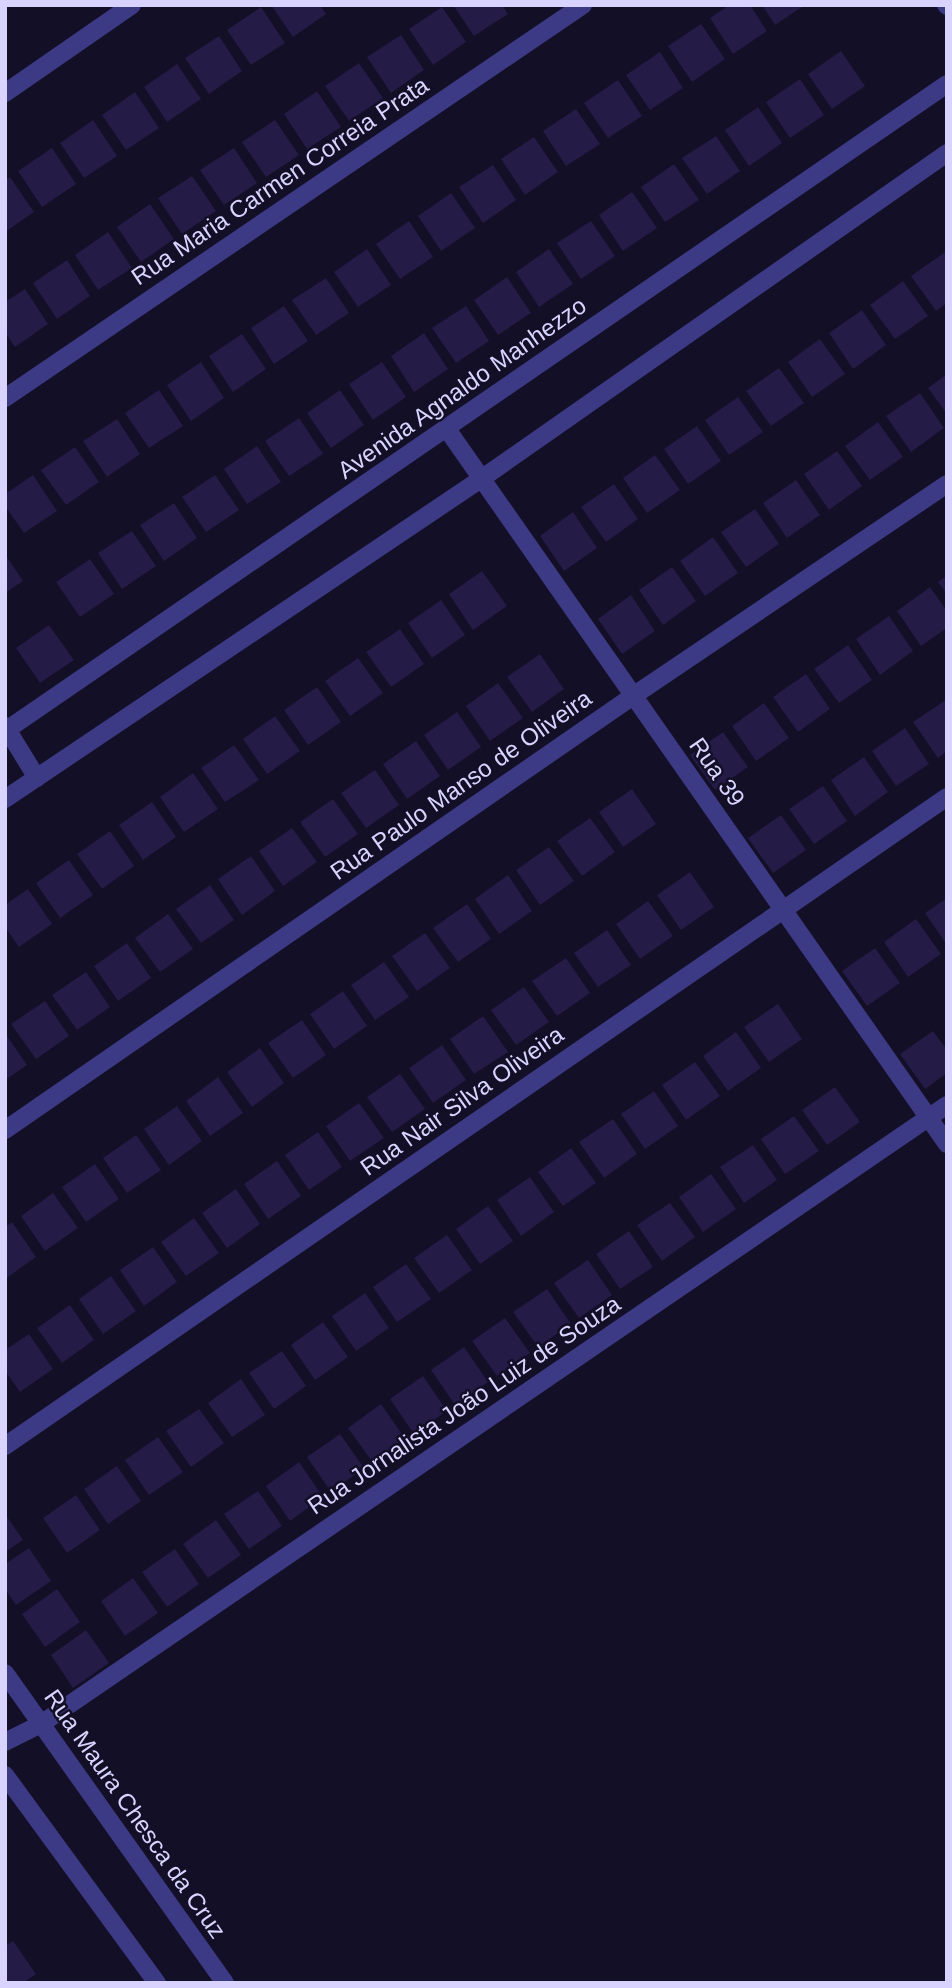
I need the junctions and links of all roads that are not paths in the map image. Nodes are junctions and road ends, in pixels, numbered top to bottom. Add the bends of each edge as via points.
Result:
1 (132, 5) edge
2 (583, 5) edge
3 (947, 84) edge
4 (5, 93) edge
5 (947, 153) edge
6 (5, 398) edge
7 (447, 429) junction
8 (481, 479) junction
9 (947, 484) edge
10 (633, 695) junction
11 (6, 729) edge
12 (37, 778) junction
13 (947, 797) edge
14 (5, 799) edge
15 (783, 908) junction
16 (947, 1105) edge
17 (929, 1117) junction
18 (5, 1130) edge
19 (947, 1144) edge
20 (5, 1446) edge
21 (5, 1673) edge
22 (41, 1724) junction
23 (5, 1742) edge
24 (5, 1774) edge
25 (149, 1980) edge
26 (225, 1983) edge

1 - 4 street
2 - 6 street, Rua Maria Carmen Correia Prata
3 - 7 street, Avenida Agnaldo Manhezzo
5 - 8 street
7 - 8 street, Rua 39
7 - 11 street, Avenida Agnaldo Manhezzo
8 - 10 street, Rua 39
8 - 12 street
9 - 10 street, Rua Paulo Manso de Oliveira
10 - 15 street, Rua 39
10 - 18 street, Rua Paulo Manso de Oliveira
11 - 12 street
12 - 14 street
13 - 15 street, Rua Nair Silva Oliveira
15 - 17 street, Rua 39
15 - 20 street, Rua Nair Silva Oliveira
16 - 17 street, Rua Jornalista João Luiz de Souza
17 - 19 street, Rua 39
17 - 22 street, Rua Jornalista João Luiz de Souza
21 - 22 street, Rua Maura Chesca da Cruz
22 - 23 street, Rua Jornalista João Luiz de Souza
22 - 26 street, Rua Maura Chesca da Cruz
24 - 25 street

